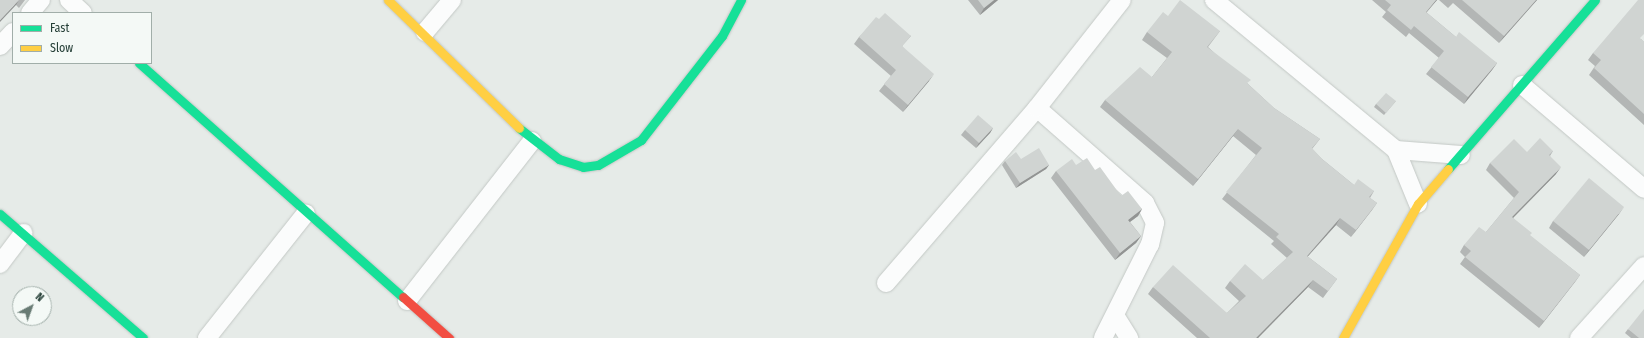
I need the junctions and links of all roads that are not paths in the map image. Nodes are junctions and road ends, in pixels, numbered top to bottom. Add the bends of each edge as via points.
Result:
1 (41, 0) edge
2 (388, 0) edge
3 (452, 0) edge
4 (741, 0) edge
5 (1122, 0) edge
6 (1214, 0) edge
7 (1595, 0) edge
8 (31, 12) edge
9 (425, 32) junction
10 (12, 33) edge
11 (0, 46) edge
12 (140, 64) edge
13 (1522, 84) junction
14 (1038, 108) junction
15 (532, 141) junction
16 (1396, 150) junction
17 (1461, 155) junction
18 (1644, 189) edge
19 (1418, 204) junction
20 (306, 213) junction
21 (0, 214) edge
22 (23, 234) junction
23 (0, 264) edge
24 (1644, 266) edge
25 (886, 283) dead end
26 (407, 301) junction
27 (1116, 316) junction
28 (143, 338) edge
29 (207, 338) edge
30 (450, 338) edge
31 (1103, 338) edge
32 (1130, 338) edge
33 (1343, 338) edge
34 (1579, 338) edge

1 - 8 street
2 - 9 street
3 - 9 street
4 - 15 street via 722,36 641,140 598,165 583,167 559,159
5 - 14 street
6 - 16 street
7 - 13 street
9 - 15 street via 496,109
10 - 11 street
12 - 20 street
13 - 17 street
13 - 18 street
14 - 25 street
14 - 27 street via 1145,203 1155,223
15 - 26 street
16 - 17 street
16 - 19 street
17 - 19 street
19 - 33 street
20 - 26 street
20 - 29 street
21 - 22 street
22 - 23 street
22 - 28 street
24 - 34 street
26 - 30 street
27 - 31 street
27 - 32 street

